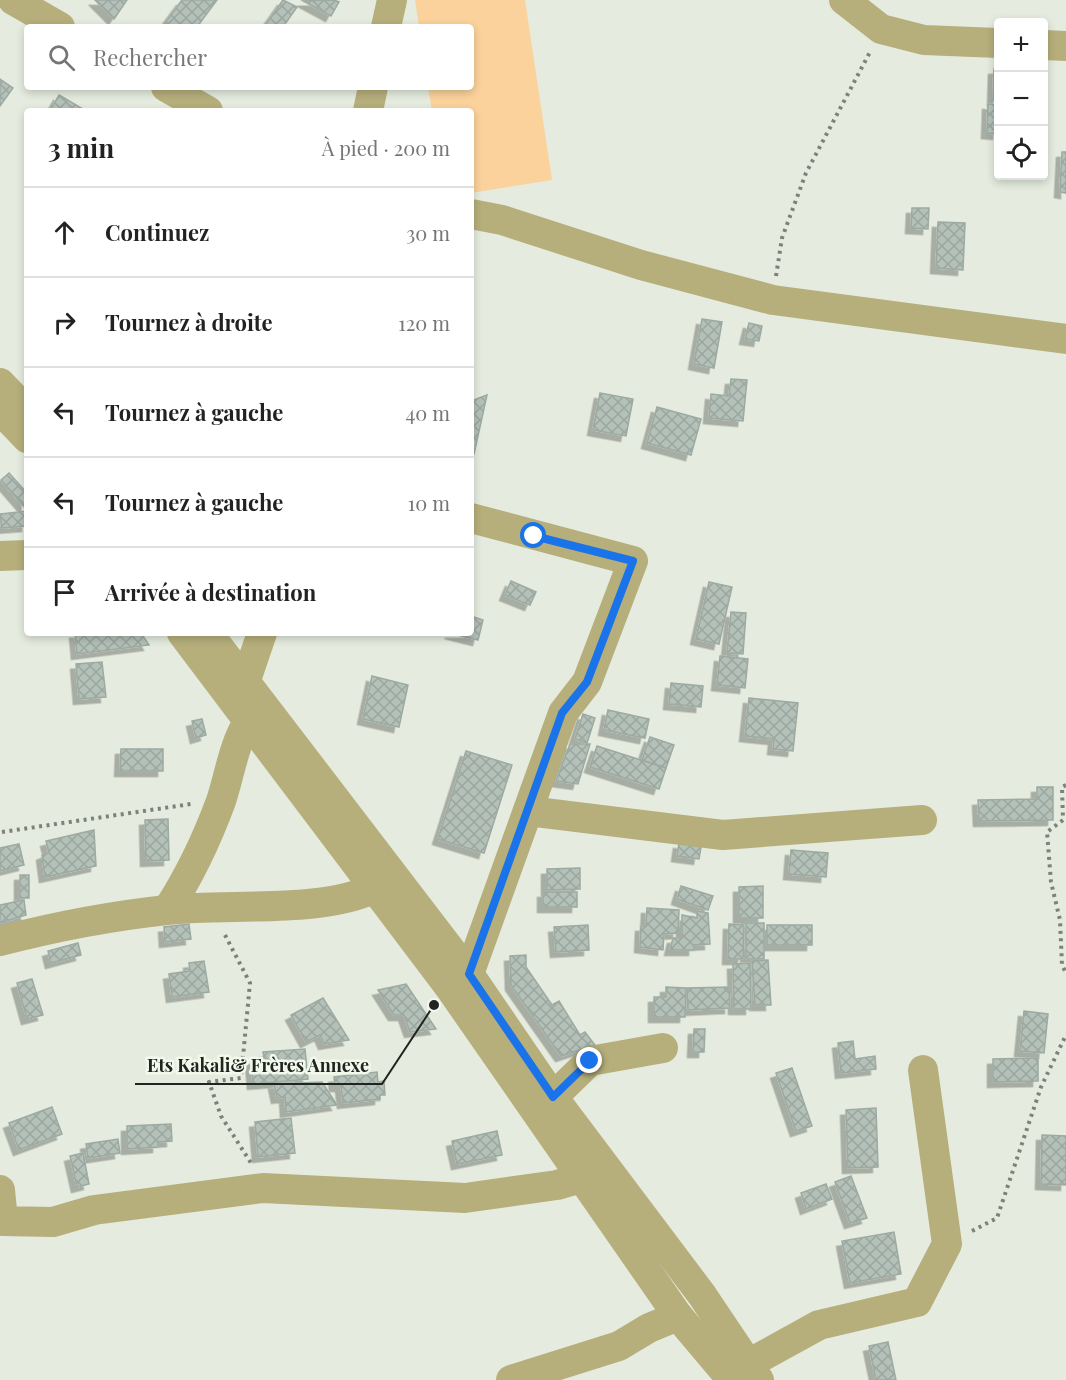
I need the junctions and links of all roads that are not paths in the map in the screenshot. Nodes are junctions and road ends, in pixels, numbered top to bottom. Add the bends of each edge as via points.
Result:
1 (13, 0) edge
2 (392, 0) edge
3 (844, 0) edge
4 (55, 24) edge
5 (387, 24) edge
6 (994, 43) edge
7 (1048, 45) edge
8 (1066, 46) edge
9 (171, 90) edge
10 (372, 90) edge
11 (203, 108) edge
12 (369, 108) edge
13 (474, 215) edge
14 (1066, 339) edge
15 (0, 383) edge
16 (24, 408) edge
17 (0, 410) edge
18 (24, 435) edge
19 (474, 519) edge
20 (24, 555) edge
21 (0, 556) edge
22 (184, 636) edge
23 (210, 636) edge
24 (261, 636) edge
25 (246, 680) junction
26 (248, 722) junction
27 (528, 811) junction
28 (922, 820) dead end
29 (375, 888) junction
30 (168, 909) junction
31 (0, 941) edge
32 (469, 974) junction
33 (663, 1048) dead end
34 (923, 1070) dead end
35 (553, 1097) junction
36 (581, 1178) junction
37 (0, 1190) edge
38 (678, 1316) junction
39 (747, 1374) edge
40 (511, 1380) edge

1 - 4 street
2 - 5 street
3 - 6 street via 881,29 924,40
7 - 8 street
9 - 11 street
10 - 12 street
13 - 14 street via 773,300
15 - 16 street
17 - 18 street
19 - 27 street via 633,561 587,682 562,713
20 - 21 street
22 - 26 street
23 - 25 street
24 - 25 street
25 - 32 street
26 - 29 street
26 - 30 street via 189,876
27 - 28 street via 723,835
27 - 32 street
29 - 30 street via 362,895 316,902
29 - 36 street via 450,988
30 - 31 street
32 - 35 street
33 - 35 street via 590,1061
34 - 39 street via 946,1244 917,1302 819,1325
35 - 39 street
36 - 37 street via 465,1198 263,1188 94,1210 53,1222 3,1221
36 - 38 street
38 - 39 street
38 - 40 street via 619,1346

